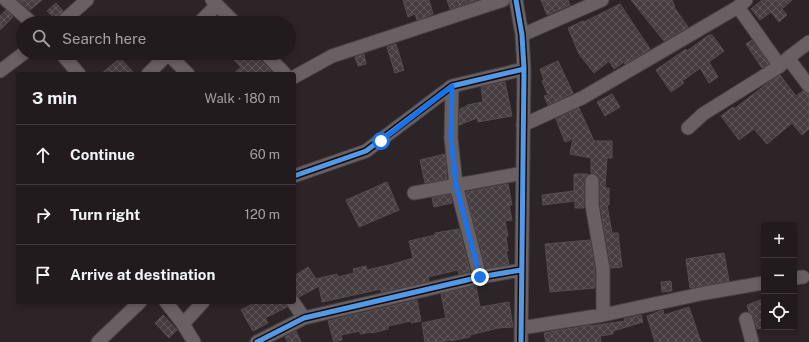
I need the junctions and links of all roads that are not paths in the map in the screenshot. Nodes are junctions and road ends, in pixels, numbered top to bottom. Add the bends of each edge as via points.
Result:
1 (6, 0) edge
2 (87, 0) edge
3 (503, 0) edge
4 (516, 0) edge
5 (602, 0) edge
6 (215, 2) edge
7 (742, 3) edge
8 (24, 16) edge
9 (69, 16) edge
10 (204, 16) edge
11 (228, 16) edge
12 (522, 35) junction
13 (809, 42) edge
14 (16, 59) edge
15 (67, 60) edge
16 (162, 60) edge
17 (175, 60) edge
18 (272, 60) edge
19 (784, 62) junction
20 (524, 69) junction
21 (0, 71) edge
22 (77, 72) edge
23 (150, 72) edge
24 (186, 72) edge
25 (283, 72) edge
26 (296, 76) edge
27 (452, 86) junction
28 (809, 86) edge
29 (523, 125) junction
30 (688, 128) dead end
31 (523, 173) junction
32 (296, 175) edge
33 (592, 181) dead end
34 (456, 185) junction
35 (414, 193) dead end
36 (521, 270) junction
37 (480, 277) junction
38 (761, 284) edge
39 (521, 296) junction
40 (138, 304) edge
41 (168, 304) edge
42 (201, 304) edge
43 (295, 304) edge
44 (603, 315) junction
45 (304, 318) junction
46 (746, 319) dead end
47 (183, 324) junction
48 (521, 328) junction
49 (264, 340) edge
50 (98, 342) edge
51 (194, 342) edge
52 (516, 342) edge
53 (521, 342) edge
54 (752, 342) edge

1 - 8 street
2 - 9 street
3 - 26 street via 332,56
4 - 12 street
5 - 12 street
6 - 10 street
6 - 11 street
7 - 19 street
7 - 29 street via 582,98
12 - 20 street
13 - 19 street
14 - 21 street
15 - 22 street
16 - 23 street
17 - 24 street
18 - 25 street
19 - 28 street
19 - 30 street via 703,114
20 - 27 street
20 - 29 street
27 - 32 street via 366,151
27 - 34 street via 451,138
29 - 31 street
31 - 34 street
31 - 36 street
33 - 44 street via 592,205 603,269
34 - 35 street
34 - 37 street
36 - 37 street
36 - 39 street
37 - 45 street
38 - 44 street
39 - 48 street
39 - 52 street via 514,309
40 - 50 street
41 - 47 street
42 - 47 street
43 - 45 street
44 - 48 street
45 - 49 street
46 - 54 street
47 - 51 street
48 - 53 street

